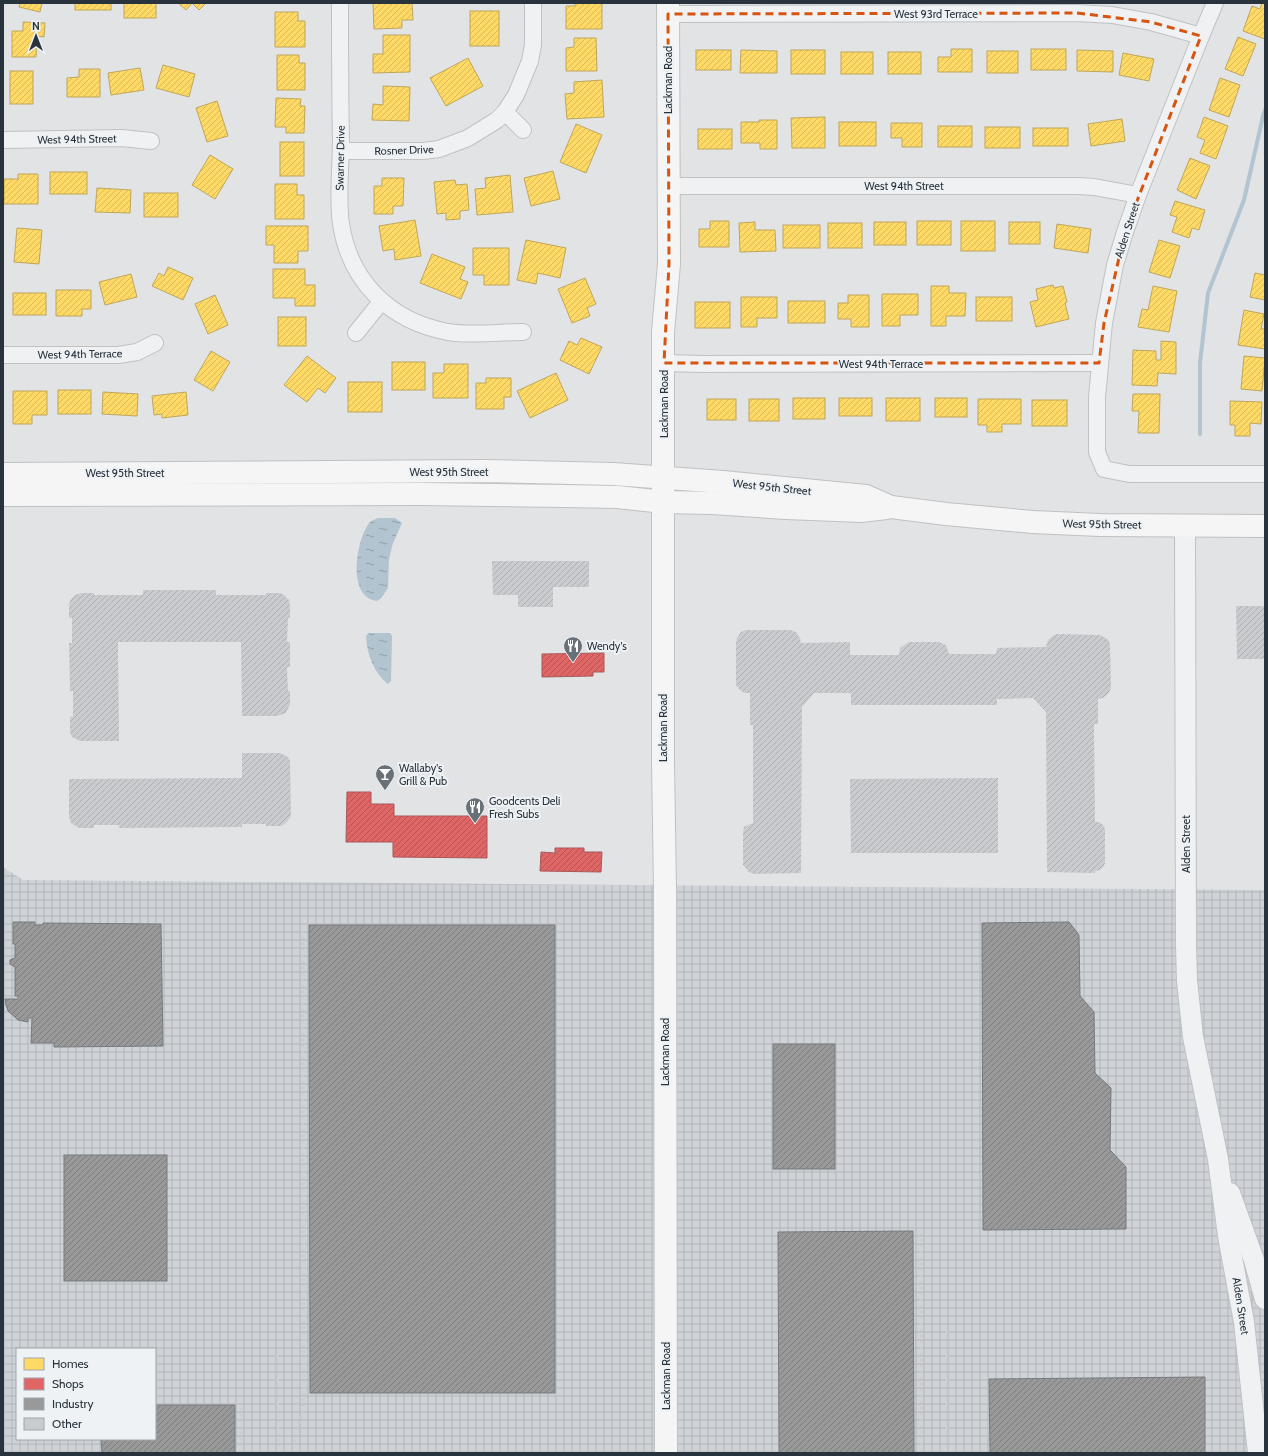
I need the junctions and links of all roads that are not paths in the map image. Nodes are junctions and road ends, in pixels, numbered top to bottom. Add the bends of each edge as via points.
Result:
1 (340, 3) edge
2 (533, 3) edge
3 (1215, 3) edge
4 (668, 9) edge
5 (1201, 36) junction
6 (505, 112) junction
7 (523, 130) dead end
8 (3, 140) edge
9 (151, 141) dead end
10 (341, 151) junction
11 (669, 186) junction
12 (1138, 195) junction
13 (381, 302) junction
14 (523, 332) dead end
15 (356, 333) dead end
16 (154, 343) dead end
17 (3, 355) edge
18 (664, 363) junction
19 (1099, 363) junction
20 (3, 474) edge
21 (1265, 474) edge
22 (664, 478) junction
23 (3, 495) edge
24 (664, 502) junction
25 (891, 507) junction
26 (1185, 526) junction
27 (1265, 526) edge
28 (1218, 1159) junction
29 (1265, 1299) edge
30 (666, 1453) edge
31 (1258, 1453) edge

1 - 10 street, Swarner Drive
2 - 6 street, Rosner Drive via 533,45 530,61 516,95
3 - 5 street, Alden Street
4 - 5 street, West 93rd Terrace via 1078,13 1112,15
4 - 11 main road, Lackman Road
5 - 12 street, Alden Street
6 - 7 street
6 - 10 street, Rosner Drive via 468,138 438,149
8 - 9 street, West 94th Street via 122,138
10 - 13 street, Swarner Drive via 340,202 345,240 358,271
11 - 12 street, West 94th Street via 1078,186
11 - 18 main road, Lackman Road via 669,264 663,332
12 - 19 street, Alden Street via 1115,266
13 - 14 street, Swarner Drive via 407,318 449,332
13 - 15 street
16 - 17 street, West 94th Terrace via 137,352 118,355
18 - 19 street, West 94th Terrace
18 - 22 main road, Lackman Road
19 - 21 street, Alden Street via 1096,434 1097,452 1104,469 1129,474
20 - 22 main road, West 95th Street via 484,471 613,474
22 - 24 main road, Lackman Road
22 - 25 main road, West 95th Street via 866,496
23 - 24 main road, West 95th Street via 443,494 609,497
24 - 25 main road, West 95th Street via 861,511
24 - 30 main road, Lackman Road
25 - 26 main road, West 95th Street via 1033,522
26 - 27 main road, West 95th Street
26 - 28 street, Alden Street via 1187,981 1193,1038
28 - 29 street, Alden Street
28 - 31 street, Alden Street via 1228,1236 1244,1322

